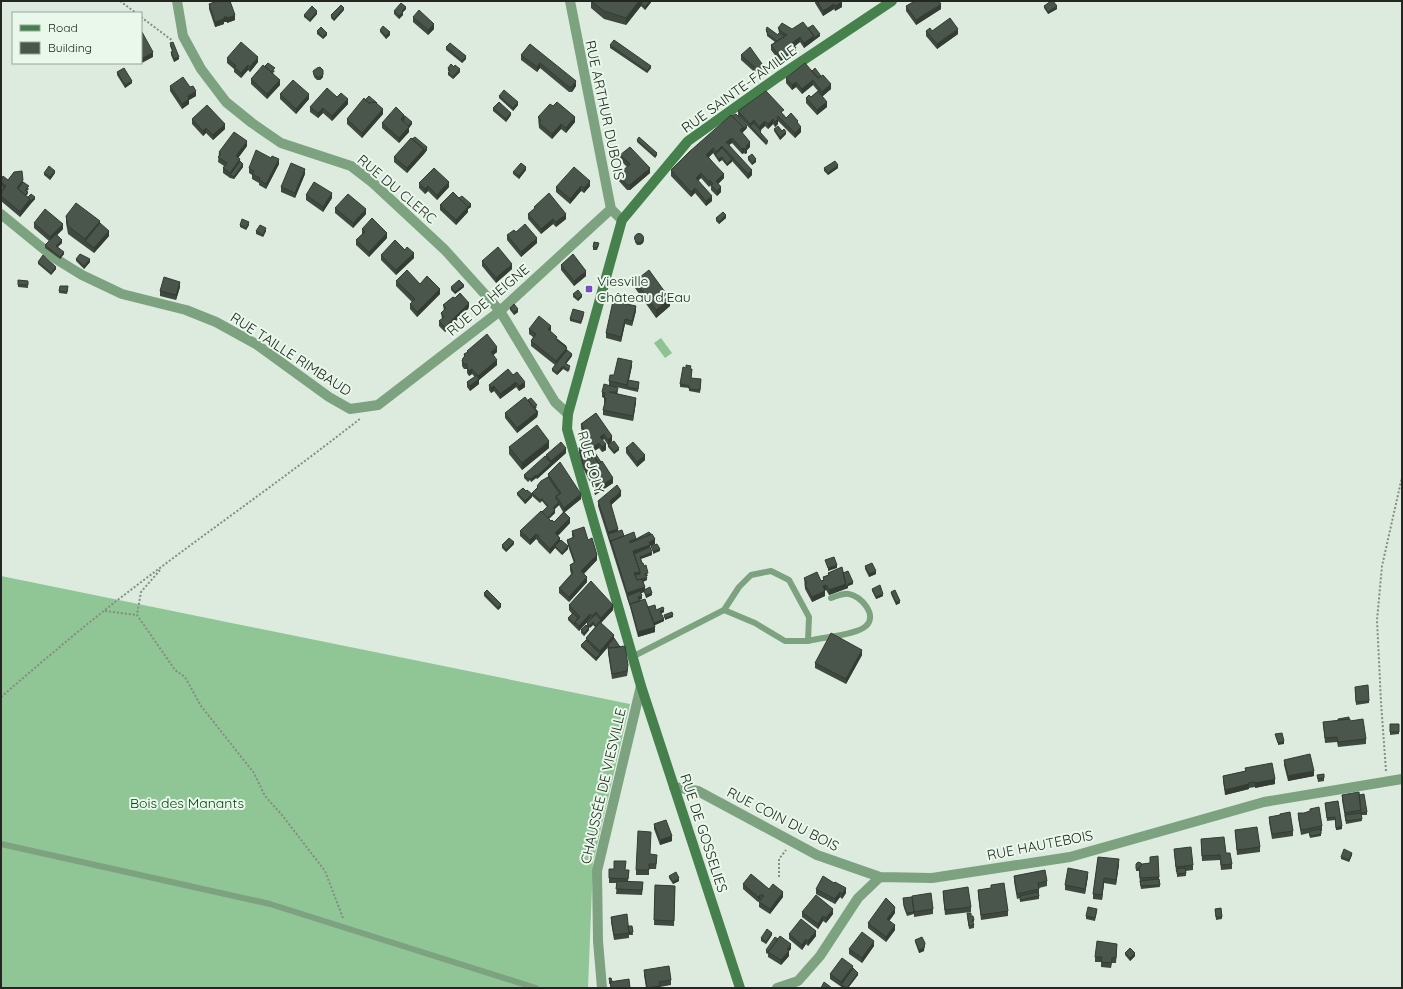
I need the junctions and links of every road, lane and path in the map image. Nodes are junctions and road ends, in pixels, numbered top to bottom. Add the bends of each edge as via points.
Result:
1 (120, 1) edge
2 (177, 1) edge
3 (570, 1) edge
4 (892, 1) edge
5 (135, 12) edge
6 (142, 18) edge
7 (176, 43) dead end
8 (612, 209) junction
9 (1, 214) edge
10 (622, 220) junction
11 (500, 311) junction
12 (378, 405) junction
13 (568, 414) junction
14 (1402, 477) edge
15 (163, 566) junction
16 (831, 598) dead end
17 (724, 610) junction
18 (104, 611) junction
19 (137, 615) junction
20 (808, 641) junction
21 (632, 657) junction
22 (641, 686) junction
23 (1, 697) edge
24 (1402, 779) edge
25 (1387, 782) junction
26 (674, 787) junction
27 (792, 841) junction
28 (1, 844) edge
29 (779, 877) dead end
30 (880, 877) junction
31 (347, 928) junction
32 (536, 988) edge
33 (602, 988) edge
34 (740, 988) edge
35 (777, 988) edge

1 - 5 path
2 - 11 street, RUE DU CLERC via 183,36 200,69 226,102 281,143 352,166 445,250
3 - 8 street, RUE ARTHUR DUBOIS
4 - 10 street, RUE SAINTE-FAMILLE via 688,141
6 - 7 path
8 - 10 street
8 - 11 street, RUE DE HEIGNE
9 - 12 street, RUE TAILLE RIMBAUD via 56,259 82,275 122,294 186,310 216,322 256,344 329,397 350,409
10 - 13 street, RUE JOLY
11 - 12 street, RUE DE HEIGNE
11 - 13 street, RUE DU CLERC via 555,402
12 - 15 path via 311,458
13 - 21 street, RUE JOLY via 567,429
14 - 25 path via 1382,566 1377,620 1380,702
15 - 18 path
15 - 19 path via 141,592
16 - 20 lane via 841,594 856,596 865,603 870,612 870,620 857,631
17 - 20 lane via 785,641
17 - 20 lane via 750,575 771,571 789,580 809,617
17 - 21 lane
18 - 19 path
18 - 23 path
19 - 31 path via 175,670 185,677 201,706 254,774 265,796 325,871
21 - 22 street, RUE JOLY
22 - 26 street, RUE DE GOSSELIES
22 - 33 street, CHAUSSÉE DE VIESVILLE via 597,871
24 - 25 street, RUE HAUTEBOIS
25 - 30 street, RUE HAUTEBOIS via 1264,802 1070,857 932,878
26 - 27 street, RUE COIN DU BOIS via 698,791
26 - 34 street, RUE DE GOSSELIES
27 - 29 path via 780,859
27 - 30 street, RUE COIN DU BOIS via 818,855
28 - 31 lane via 270,904
30 - 35 street via 858,898 820,956 798,981
31 - 32 lane

